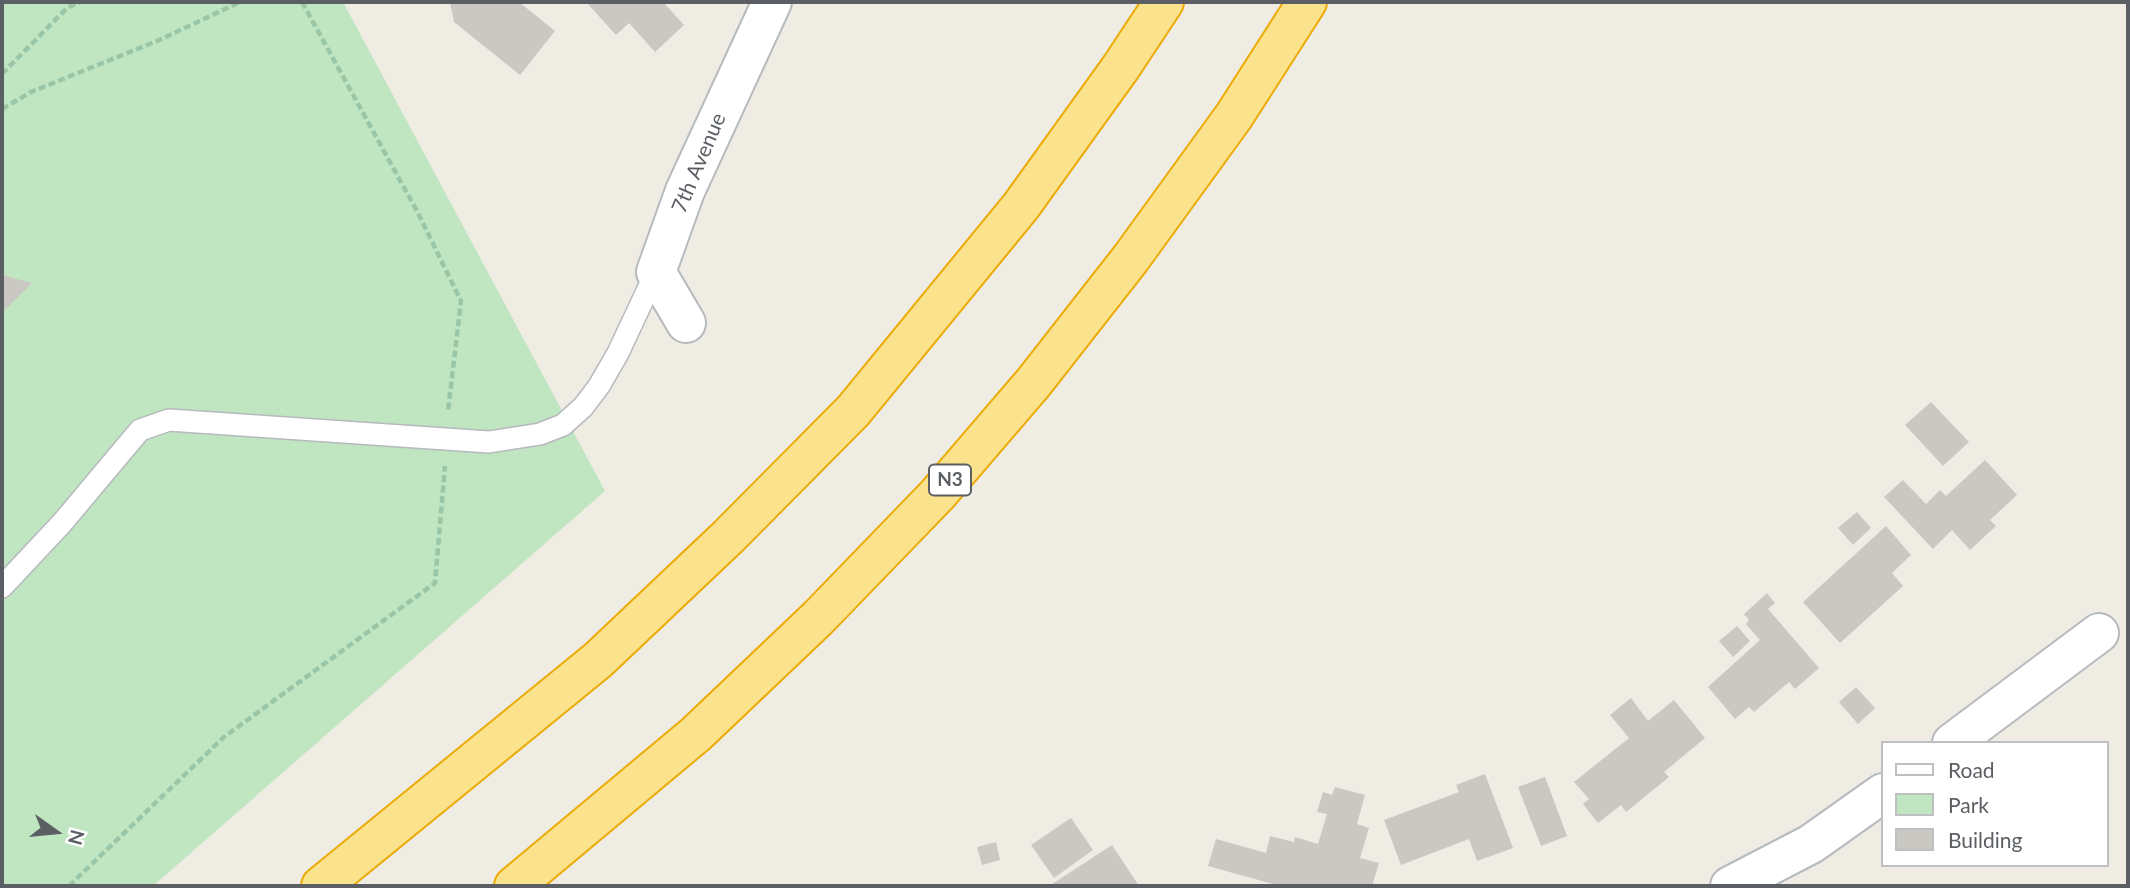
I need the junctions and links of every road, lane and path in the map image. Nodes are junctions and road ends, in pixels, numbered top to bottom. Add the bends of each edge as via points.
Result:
1 (80, 2) edge
2 (240, 2) edge
3 (302, 2) edge
4 (772, 2) edge
5 (1164, 2) edge
6 (1307, 2) edge
7 (2, 74) edge
8 (2, 109) edge
9 (656, 272) junction
10 (686, 323) dead end
11 (447, 439) junction
12 (2, 587) edge
13 (2099, 633) dead end
14 (1955, 741) edge
15 (1882, 794) edge
16 (69, 886) edge
17 (321, 886) edge
18 (514, 886) edge
19 (1730, 886) edge

1 - 7 path via 67,8
2 - 8 path via 31,92
3 - 11 path via 461,301
4 - 9 street, 7th Avenue via 685,191
5 - 17 highway via 1021,206 853,411 598,660
6 - 18 highway, N3 via 1234,116 1132,258 937,495 818,618 696,734
9 - 10 street
9 - 11 lane via 599,386 563,425 540,434 489,442
11 - 12 lane via 169,420 140,430
11 - 16 path via 435,583 224,737
13 - 14 street
15 - 19 street via 1811,844

